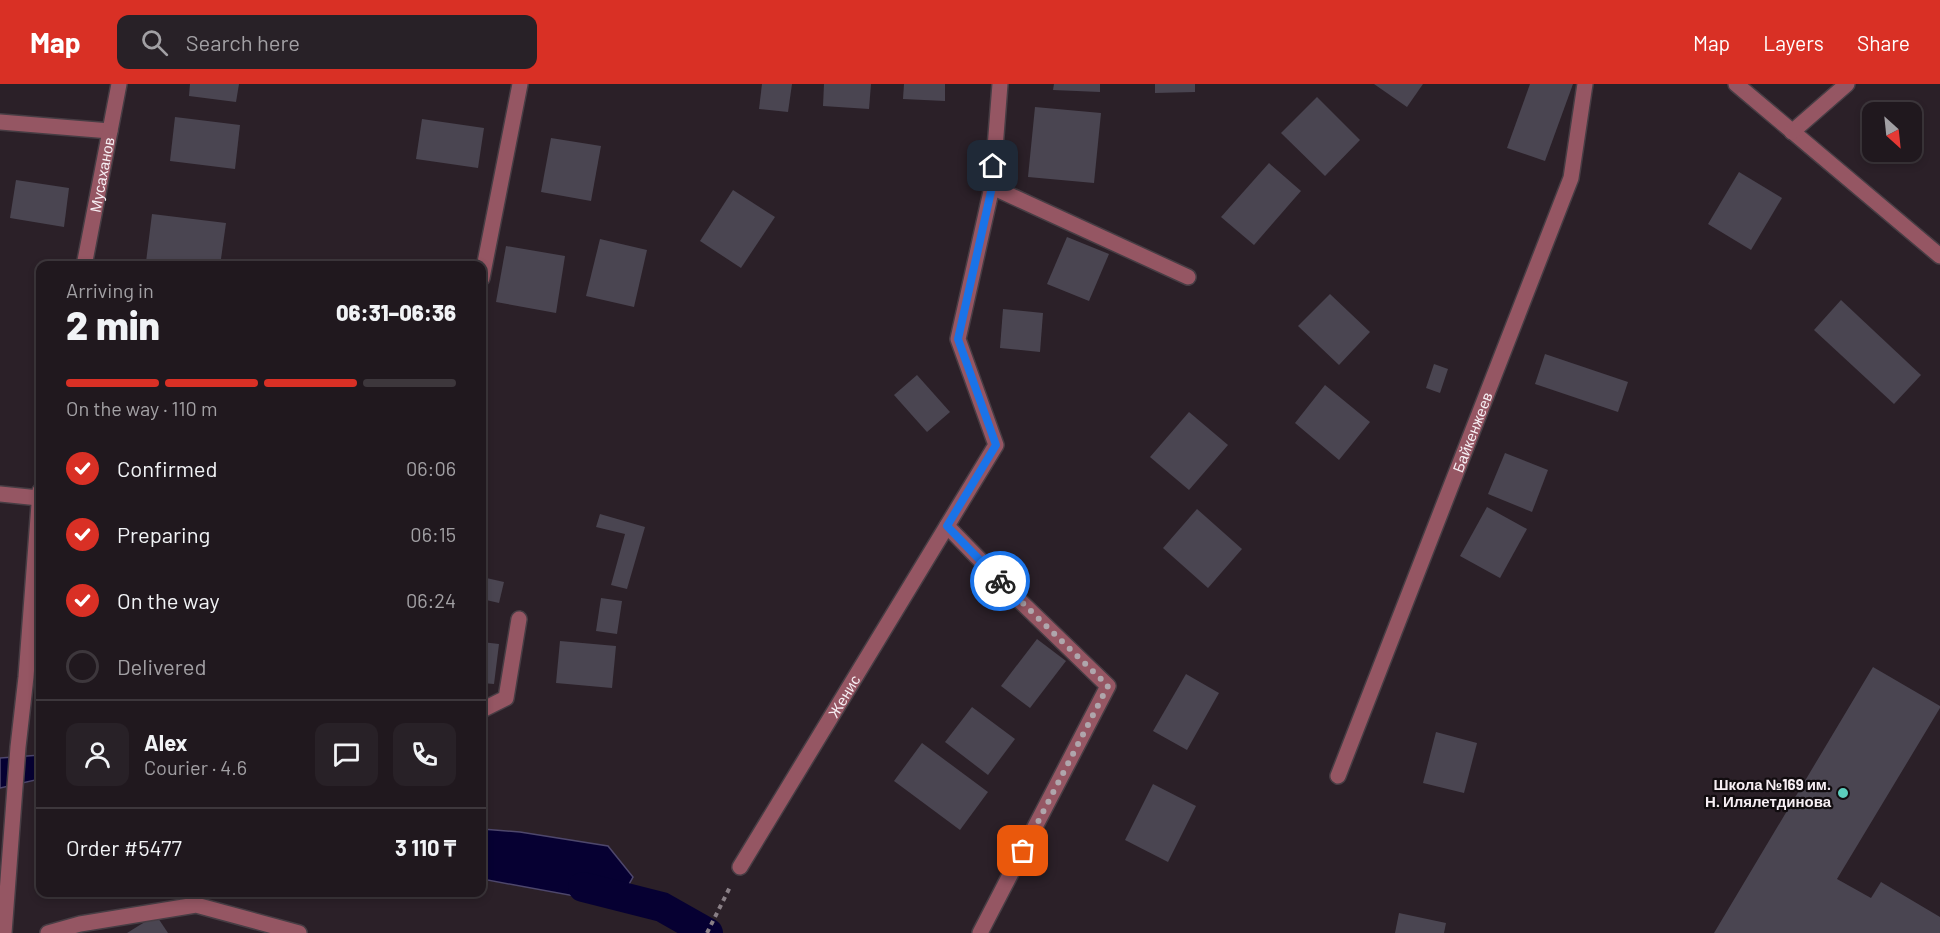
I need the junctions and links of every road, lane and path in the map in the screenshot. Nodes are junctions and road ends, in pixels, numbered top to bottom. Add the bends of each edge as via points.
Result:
1 (119, 84) edge
2 (520, 84) edge
3 (1000, 84) edge
4 (1585, 84) edge
5 (1736, 84) edge
6 (1847, 84) edge
7 (0, 123) edge
8 (110, 130) junction
9 (1792, 132) junction
10 (992, 187) junction
11 (1940, 256) edge
12 (85, 261) edge
13 (485, 261) edge
14 (1188, 277) dead end
15 (0, 494) edge
16 (36, 495) edge
17 (947, 526) junction
18 (36, 600) edge
19 (519, 619) dead end
20 (33, 678) edge
21 (486, 708) edge
22 (1338, 776) dead end
23 (740, 867) joint
24 (4, 933) edge
25 (48, 933) edge
26 (299, 933) edge
27 (706, 933) edge
28 (980, 933) edge

1 - 8 street, Мусаханов
2 - 13 street
3 - 10 street, Женис
4 - 22 street, Байкенжеев via 1571,178
5 - 9 street
6 - 9 street
7 - 8 street
8 - 12 street, Мусаханов
9 - 11 street
10 - 14 street
10 - 17 street, Женис via 958,339 996,445
15 - 16 street
17 - 23 street, Женис
17 - 28 street via 1108,686
18 - 20 street
19 - 21 street via 506,698
20 - 24 street via 18,747
23 - 27 path
25 - 26 street via 80,924 196,906

